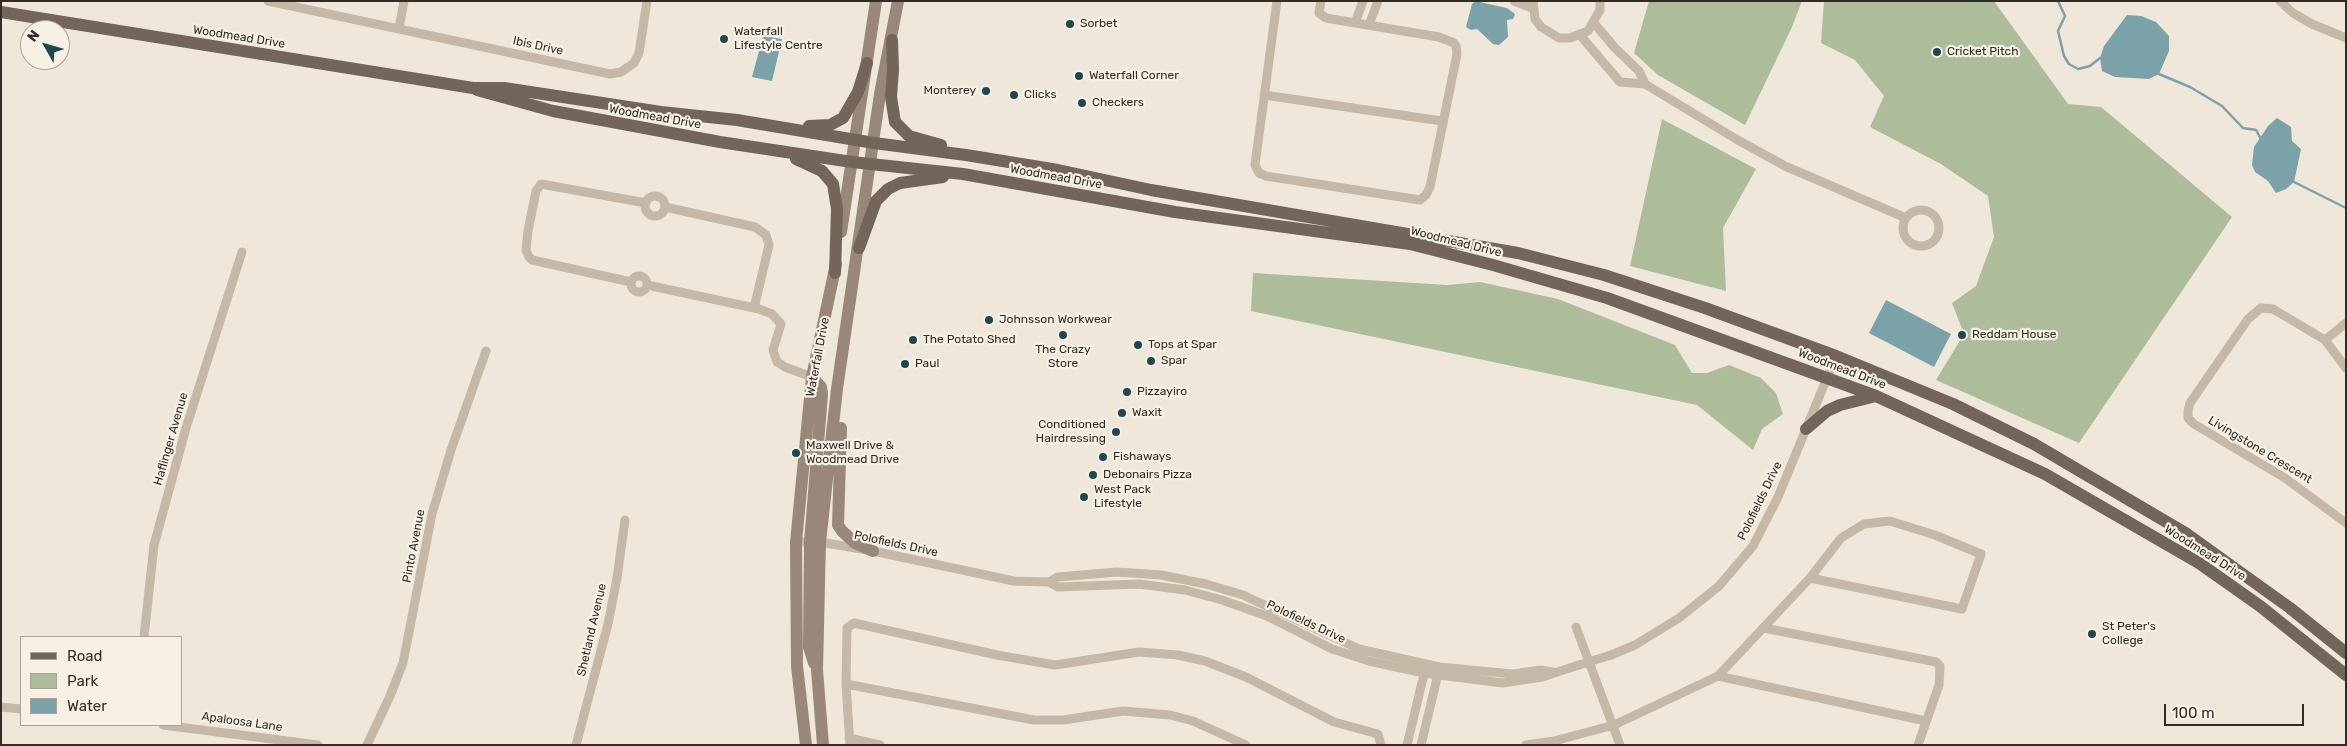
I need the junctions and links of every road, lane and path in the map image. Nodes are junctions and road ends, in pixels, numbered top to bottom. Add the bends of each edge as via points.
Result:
1 (268, 1) edge
2 (404, 1) edge
3 (647, 1) edge
4 (876, 1) edge
5 (898, 1) edge
6 (1277, 1) edge
7 (1321, 1) edge
8 (1363, 1) edge
9 (1378, 1) edge
10 (1514, 1) edge
11 (1600, 1) edge
12 (2280, 1) edge
13 (1532, 5) edge
14 (1, 12) edge
15 (1355, 23) junction
16 (1594, 23) junction
17 (1369, 25) junction
18 (399, 28) junction
19 (1580, 36) junction
20 (2346, 38) edge
21 (892, 40) junction
22 (867, 63) junction
23 (1645, 84) junction
24 (473, 88) junction
25 (1264, 95) junction
26 (737, 120) junction
27 (1442, 121) junction
28 (855, 140) junction
29 (720, 142) junction
30 (874, 143) junction
31 (966, 155) junction
32 (852, 162) junction
33 (871, 164) junction
34 (962, 174) junction
35 (646, 203) junction
36 (665, 207) junction
37 (1906, 218) junction
38 (859, 248) junction
39 (242, 252) dead end
40 (835, 273) junction
41 (754, 308) junction
42 (2346, 323) edge
43 (2325, 340) junction
44 (486, 351) dead end
45 (1836, 356) junction
46 (2346, 368) edge
47 (812, 377) junction
48 (1828, 377) junction
49 (837, 389) junction
50 (1876, 396) junction
51 (1806, 429) junction
52 (625, 520) dead end
53 (2346, 523) edge
54 (796, 542) junction
55 (815, 542) junction
56 (873, 551) junction
57 (1810, 578) junction
58 (1576, 627) dead end
59 (1764, 628) junction
60 (144, 636) edge
61 (2346, 653) edge
62 (1425, 669) junction
63 (1438, 671) junction
64 (2346, 675) edge
65 (1718, 676) junction
66 (846, 684) junction
67 (1, 707) edge
68 (20, 708) edge
69 (1926, 721) junction
70 (1614, 725) junction
71 (171, 726) edge
72 (850, 741) edge
73 (318, 745) edge
74 (367, 745) edge
75 (576, 745) edge
76 (806, 745) edge
77 (823, 745) edge
78 (880, 745) edge
79 (1246, 745) edge
80 (1381, 745) edge
81 (1408, 745) edge
82 (1421, 745) edge
83 (1526, 745) edge
84 (1620, 745) edge
85 (1918, 745) edge

1 - 18 street, Ibis Drive
2 - 18 street
3 - 18 street, Ibis Drive via 639,53 629,68 616,74
4 - 22 main road, Waterfall Drive
5 - 21 main road, Waterfall Drive
6 - 25 street
7 - 15 street via 1319,13 1323,17
8 - 15 street
9 - 17 street
10 - 13 street
11 - 16 street
12 - 20 street via 2312,24
13 - 19 street via 1538,23 1550,34 1559,38
14 - 24 main road, Woodmead Drive
15 - 17 street
16 - 19 street
16 - 23 street via 1639,71
17 - 27 street via 1439,37 1454,43 1457,54
19 - 23 street via 1618,80
21 - 30 main road, Waterfall Drive via 880,94
21 - 31 main road via 894,70 891,97 895,122 909,136
22 - 26 main road via 848,112 830,125 818,127
22 - 28 main road, Waterfall Drive
23 - 37 street via 1785,166
24 - 26 main road, Woodmead Drive via 504,88
24 - 29 main road, Woodmead Drive via 553,111
25 - 27 street
25 - 27 street via 1255,164 1262,175 1417,201 1424,198 1430,186
26 - 28 main road, Woodmead Drive
28 - 30 main road, Woodmead Drive
28 - 32 main road, Waterfall Drive
29 - 32 main road, Woodmead Drive
29 - 40 main road via 786,155 812,165 828,176 837,196
30 - 31 main road, Woodmead Drive
30 - 33 main road, Waterfall Drive
31 - 45 main road, Woodmead Drive via 1518,254 1604,275
32 - 33 main road, Woodmead Drive
32 - 40 main road, Waterfall Drive
33 - 34 main road, Woodmead Drive
33 - 38 main road, Waterfall Drive
34 - 38 main road via 910,181 888,189 876,201
34 - 48 main road, Woodmead Drive via 1175,212 1410,244 1607,298
35 - 36 street via 658,197
35 - 36 street via 651,215 660,215
35 - 41 street via 541,184 536,191 528,231 526,250 529,258 631,282 637,292 647,285
36 - 41 street via 755,227 766,235 768,245
37 - 37 street via 1918,210 1929,212 1939,225 1937,236 1928,244 1911,242 1904,233
38 - 49 main road, Waterfall Drive
39 - 60 street, Haflinger Avenue via 186,428 154,545
40 - 47 main road, Waterfall Drive
41 - 47 street via 772,314 781,324 773,350 777,362
42 - 43 street
43 - 46 street, Livingstone Crescent
43 - 53 street, Livingstone Crescent via 2272,309 2261,308 2248,319 2190,403 2188,418 2285,478
44 - 74 street, Pinto Avenue via 432,514 403,663
45 - 48 street, Polofields Drive
45 - 61 main road, Woodmead Drive via 1953,404 2026,440 2134,502 2237,568
47 - 54 main road, Waterfall Drive
47 - 55 main road via 821,387 822,394
48 - 50 main road, Woodmead Drive
48 - 51 street, Polofields Drive
49 - 55 main road, Waterfall Drive
49 - 56 main road via 842,404 838,525 855,543
50 - 51 main road via 1828,410
50 - 64 main road, Woodmead Drive via 2045,474 2199,563 2260,606
51 - 63 street, Polofields Drive, bridge via 1753,546 1719,586 1679,618 1635,645 1542,677 1503,683
52 - 75 street, Shetland Avenue via 608,624
54 - 55 street, Polofields Drive
54 - 76 main road, Waterfall Drive via 797,666
55 - 56 street, Polofields Drive
55 - 77 main road, Waterfall Drive via 817,670
56 - 62 street, Polofields Drive via 995,577 1049,582 1058,587 1139,584 1184,590 1267,616 1332,649 1369,662
57 - 57 street via 1840,538 1864,524 1890,521 1981,554 1962,609
57 - 59 street
58 - 70 street
59 - 65 street
59 - 69 street via 1936,662 1941,671 1939,685
62 - 63 street, Polofields Drive
62 - 81 street
63 - 82 street
65 - 69 street
65 - 70 street
66 - 72 street
66 - 79 street via 1034,720 1063,720 1124,711 1170,715 1193,720
66 - 80 street via 847,628 854,623 1055,665 1139,652 1178,655 1233,670 1334,722 1378,734
67 - 68 street
69 - 85 street
70 - 83 street
70 - 84 street
71 - 73 street, Apaloosa Lane
72 - 78 street

